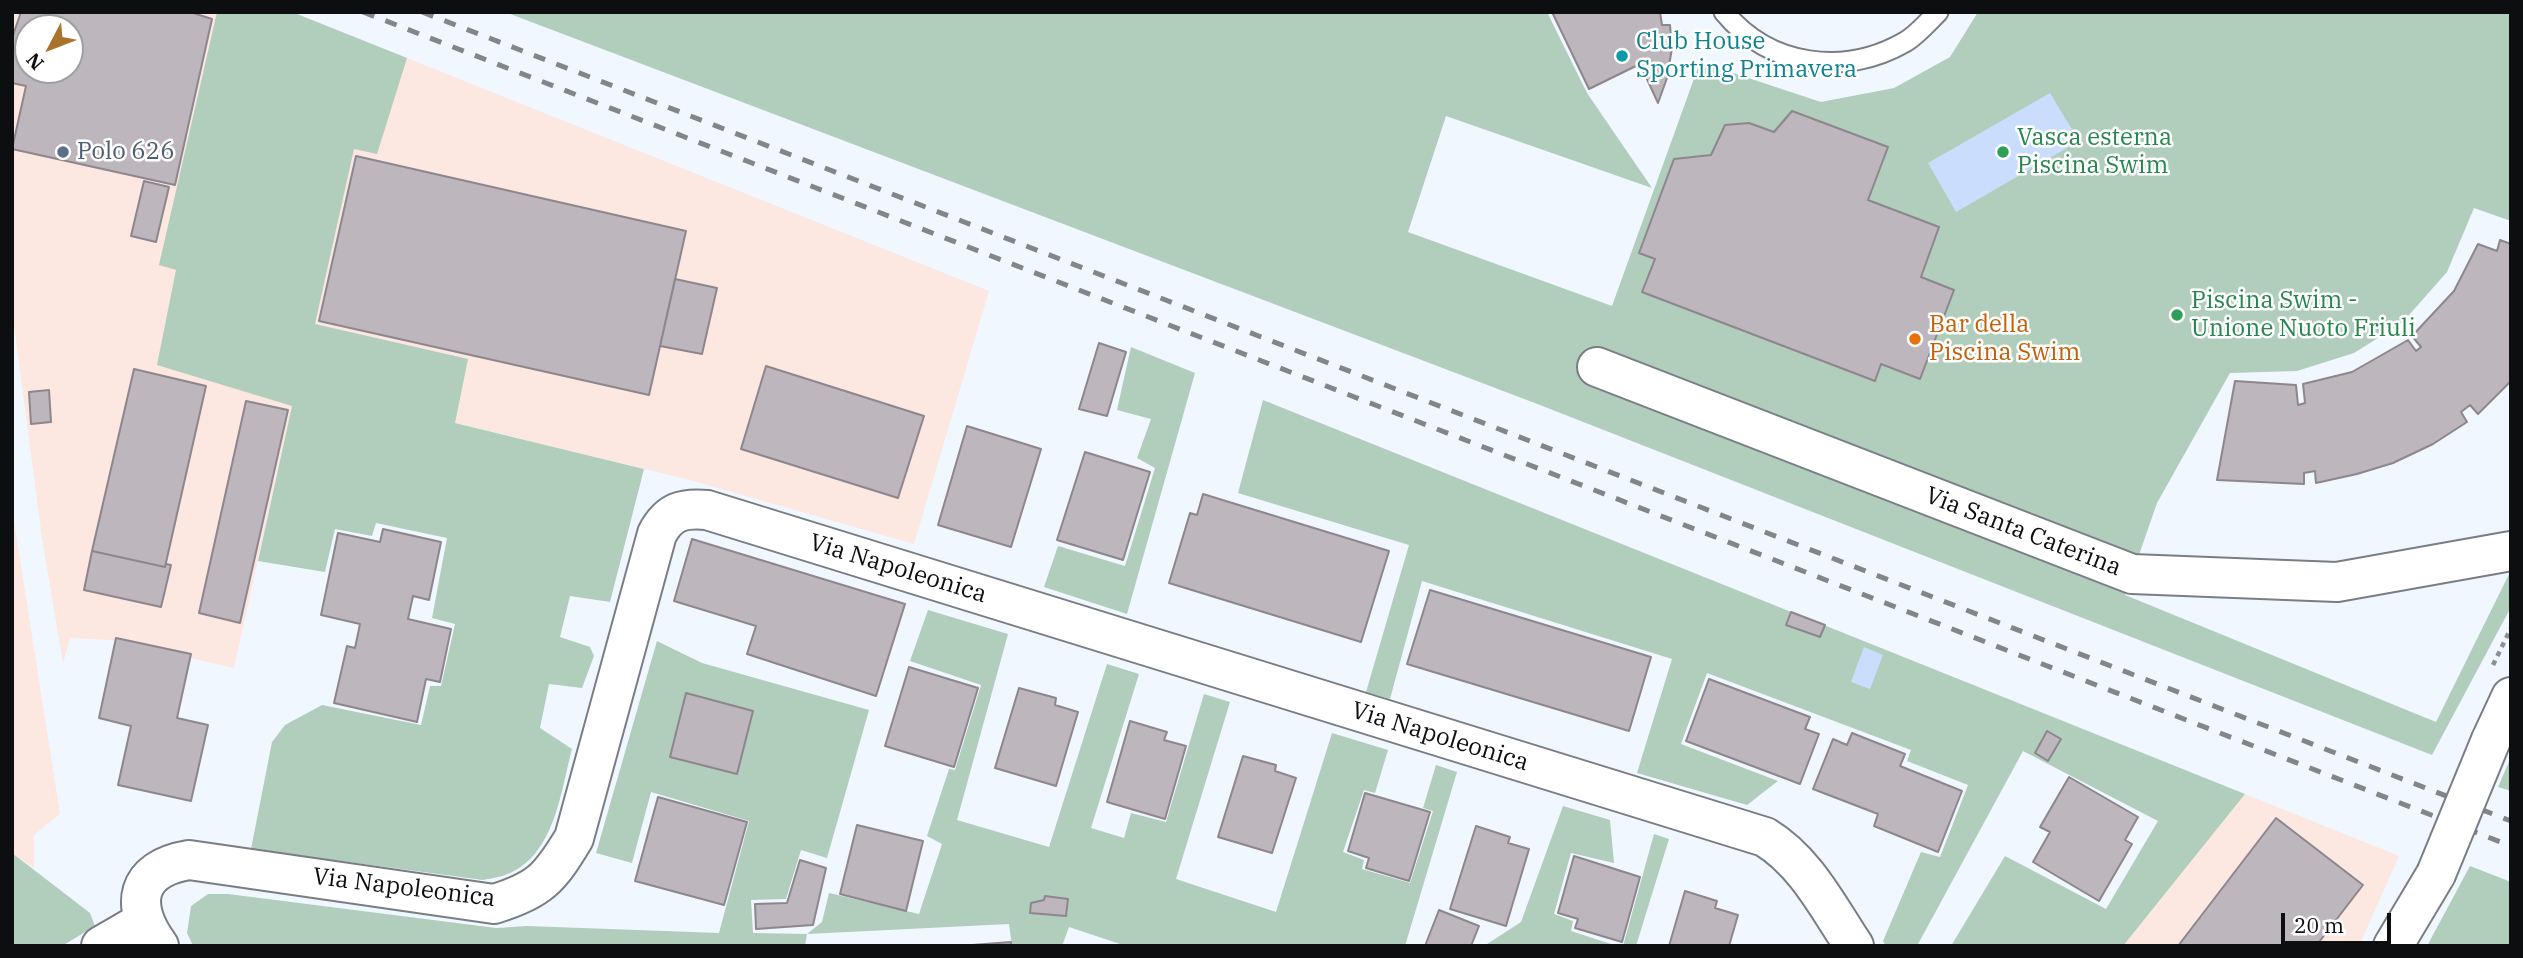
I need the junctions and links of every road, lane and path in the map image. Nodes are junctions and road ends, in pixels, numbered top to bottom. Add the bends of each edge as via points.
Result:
1 (1724, 12) edge
2 (1938, 12) edge
3 (1597, 367) dead end
4 (2511, 551) edge
5 (2503, 720) edge
6 (149, 918) edge
7 (101, 946) edge
8 (1854, 946) edge
9 (2393, 946) edge

1 - 2 lane via 1739,31 1778,54 1821,64 1866,59 1907,41
3 - 4 street, Via Santa Caterina via 2132,574 2337,582
5 - 9 street, bridge via 2436,874
6 - 7 street, Via Napoleonica
6 - 8 street, Via Napoleonica via 175,862 189,860 494,904 524,895 554,872 574,838 657,534 665,518 684,509 707,510 1765,837 1786,850 1803,870

